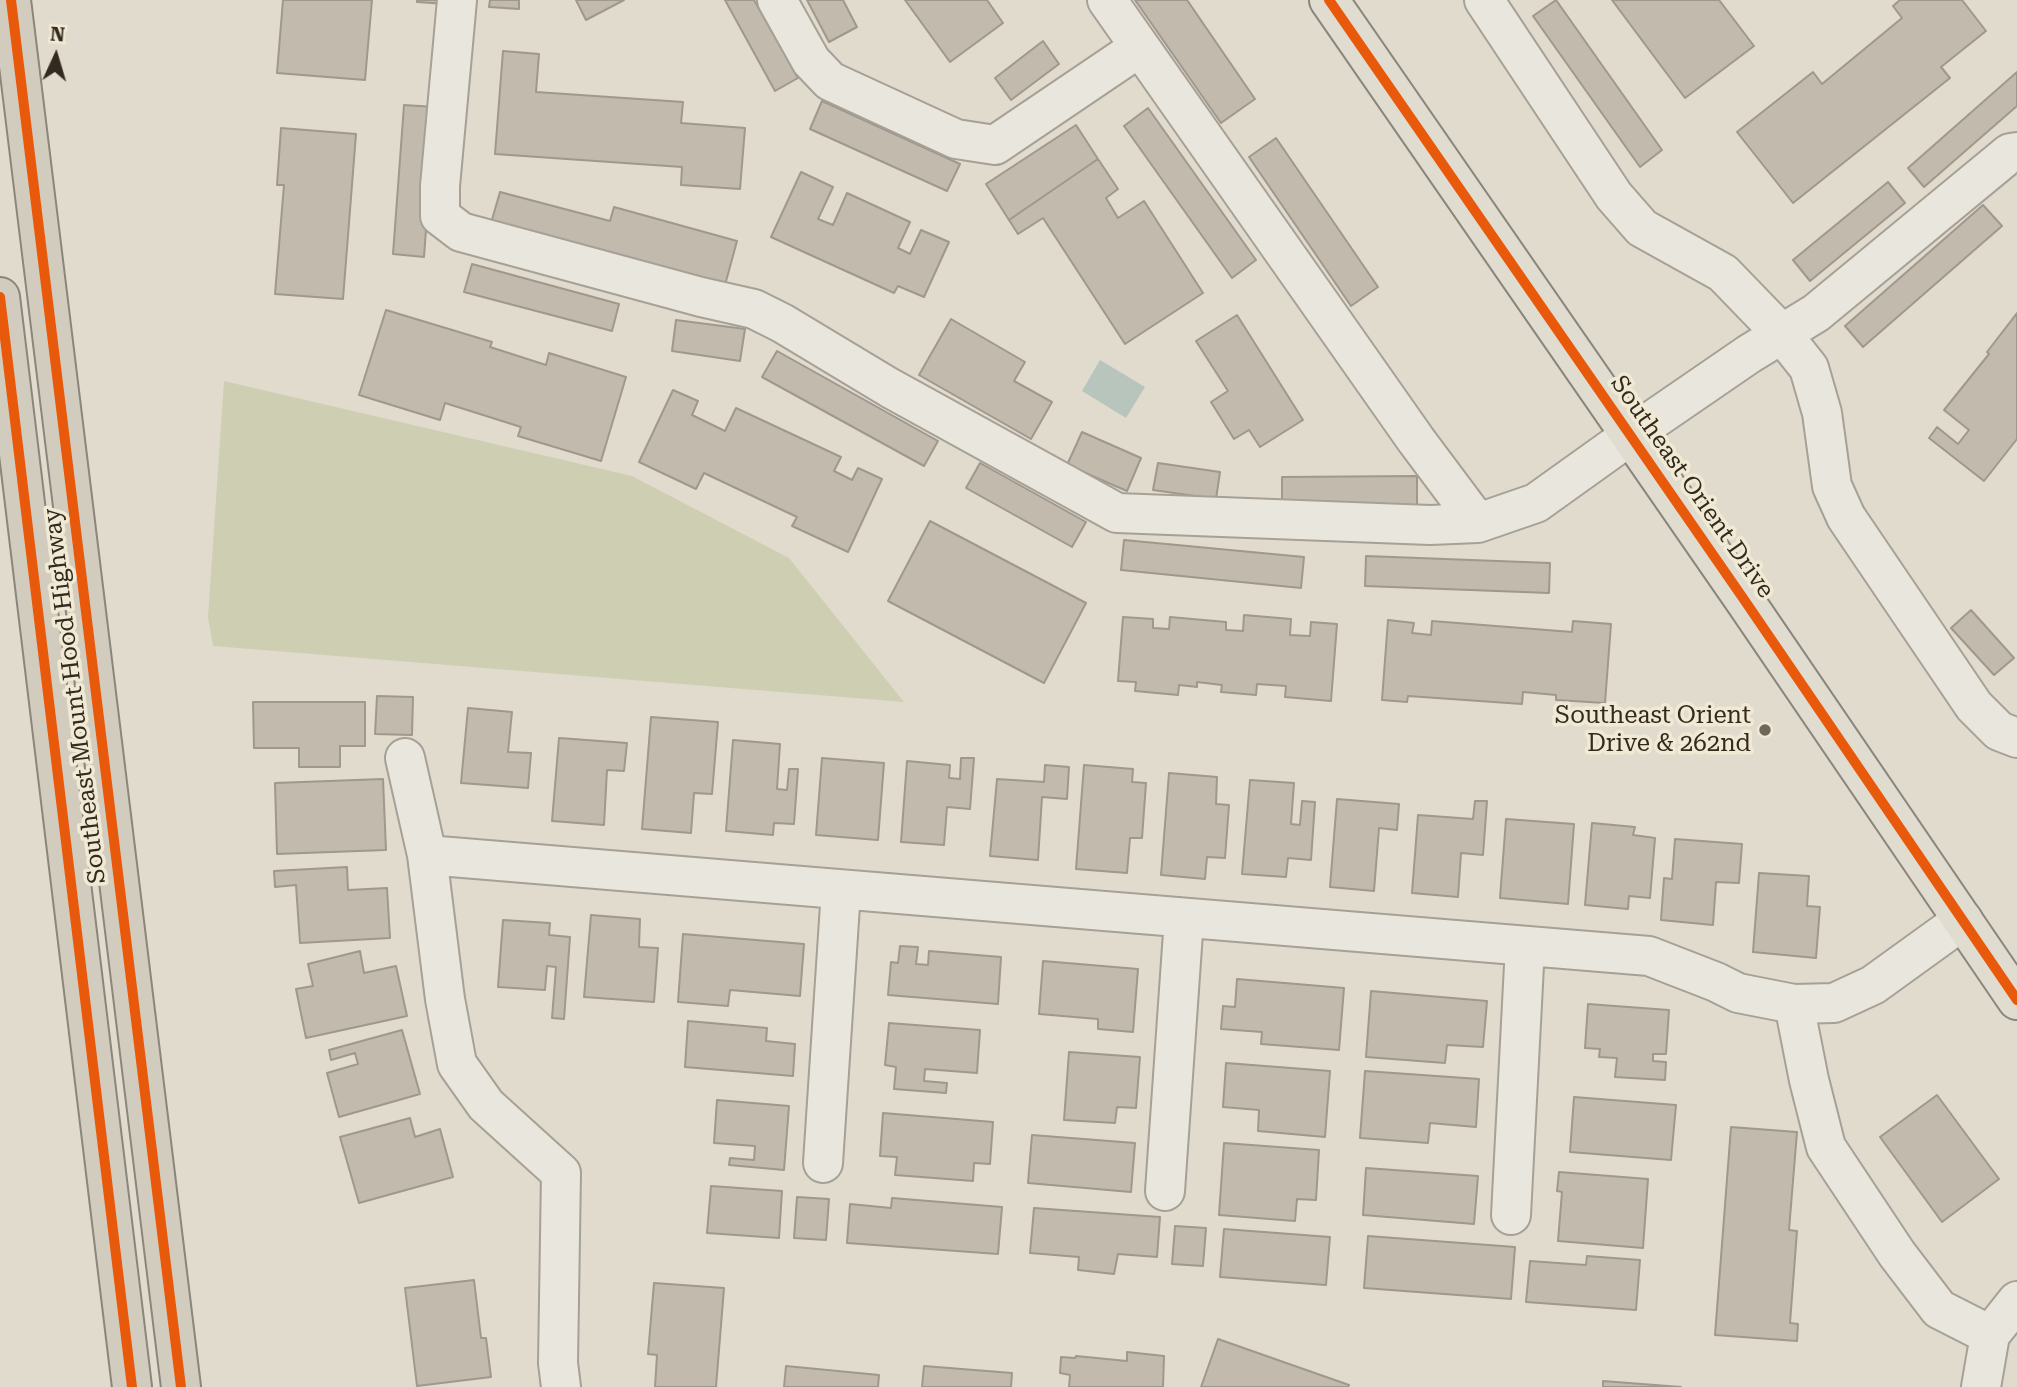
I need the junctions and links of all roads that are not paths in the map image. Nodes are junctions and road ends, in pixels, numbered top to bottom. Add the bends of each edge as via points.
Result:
1 (11, 0) edge
2 (457, 0) edge
3 (777, 0) edge
4 (1107, 0) edge
5 (1329, 0) edge
6 (1484, 0) edge
7 (1140, 47) junction
8 (2017, 152) edge
9 (0, 298) edge
10 (1782, 334) junction
11 (1631, 435) junction
12 (1478, 523) junction
13 (2017, 738) edge
14 (405, 758) dead end
15 (426, 855) junction
16 (841, 890) junction
17 (1184, 918) junction
18 (1963, 920) junction
19 (1525, 946) junction
20 (2017, 1000) edge
21 (1794, 1004) junction
22 (823, 1163) dead end
23 (1165, 1191) dead end
24 (1511, 1215) dead end
25 (2017, 1301) edge
26 (1990, 1335) junction
27 (132, 1387) edge
28 (181, 1387) edge
29 (561, 1387) edge
30 (1981, 1387) edge

1 - 28 highway, Southeast Mount Hood Highway
2 - 12 street via 440,216 461,232 754,309 1117,513
3 - 7 street via 811,61 830,80 956,139 995,145
4 - 7 street
5 - 11 main road, Southeast Orient Drive
6 - 10 street via 1614,196 1642,228 1723,273
7 - 12 street
8 - 10 street via 2010,153 1816,313
9 - 27 highway, Southeast Mount Hood Highway
10 - 11 street
10 - 13 street via 1809,368 1822,414 1832,486 1846,517 1974,706 1999,731
11 - 12 street via 1536,503
11 - 18 main road, Southeast Orient Drive
14 - 15 street
15 - 16 street
15 - 29 street via 457,1064 486,1105 561,1172
16 - 17 street
16 - 22 street
17 - 19 street
17 - 23 street
18 - 20 main road, Southeast Orient Drive
18 - 21 street via 1873,985 1834,1003
19 - 21 street via 1649,956 1738,993
19 - 24 street
21 - 26 street via 1826,1147 1939,1309
25 - 26 street
26 - 30 street

